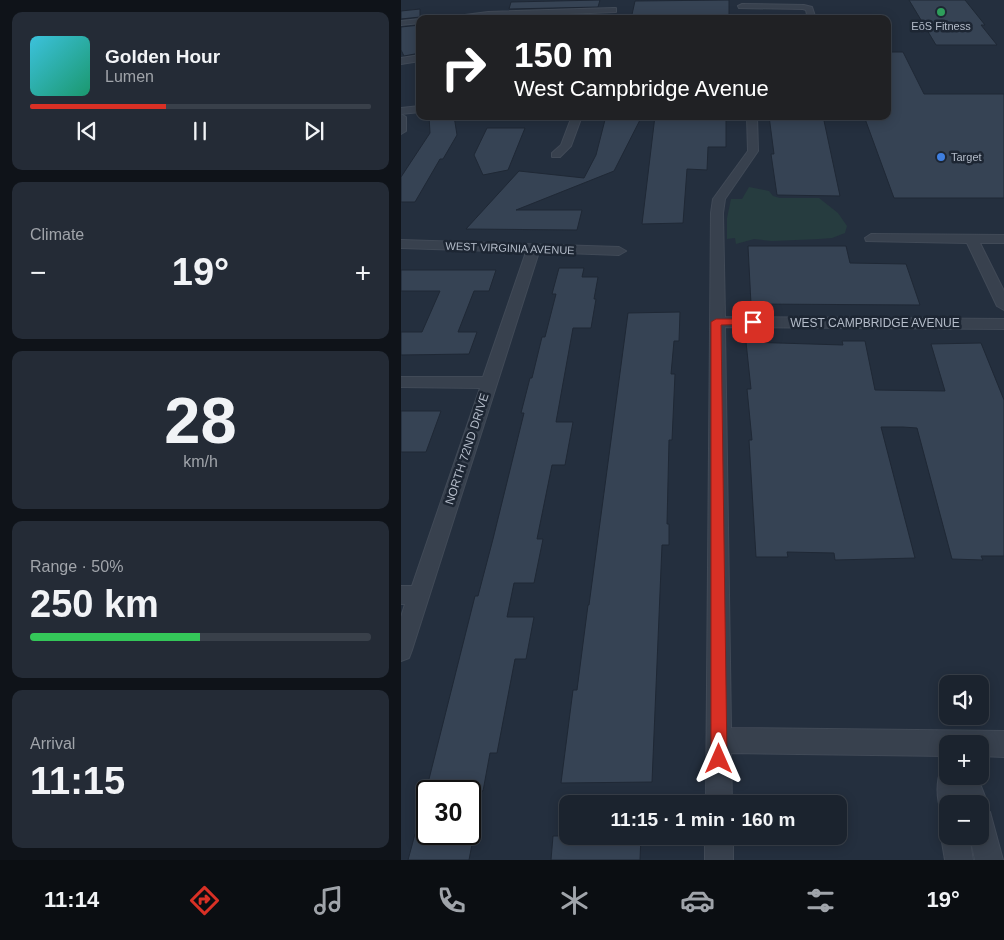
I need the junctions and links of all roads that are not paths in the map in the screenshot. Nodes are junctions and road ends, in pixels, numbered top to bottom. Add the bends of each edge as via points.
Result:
1 (617, 0) edge
2 (743, 6) edge
3 (613, 10) junction
4 (478, 15) edge
5 (612, 15) edge
6 (811, 15) edge
7 (416, 21) edge
8 (401, 22) edge
9 (416, 59) edge
10 (401, 61) edge
11 (416, 109) edge
12 (401, 111) edge
13 (401, 117) edge
14 (575, 120) edge
15 (752, 120) edge
16 (401, 131) edge
17 (556, 155) dead end
18 (871, 238) dead end
19 (972, 239) junction
20 (1004, 239) edge
21 (401, 244) edge
22 (533, 249) junction
23 (619, 251) dead end
24 (1004, 306) edge
25 (716, 322) junction
26 (1004, 324) edge
27 (401, 382) edge
28 (489, 383) junction
29 (410, 595) edge
30 (401, 650) edge
31 (719, 740) junction
32 (939, 743) edge
33 (989, 744) edge
34 (1004, 744) edge
35 (719, 795) edge
36 (719, 845) edge
37 (956, 845) edge
38 (985, 845) edge
39 (719, 860) edge
40 (959, 860) edge
41 (989, 860) edge

1 - 3 street
2 - 6 street via 804,7 809,9
3 - 4 street
3 - 5 street
7 - 8 street
9 - 10 street
11 - 12 street
13 - 16 street
14 - 17 street via 565,146
15 - 25 street via 753,151 719,199
18 - 19 street
19 - 20 street
19 - 24 street
21 - 22 street, WEST VIRGINIA AVENUE
22 - 23 street, WEST VIRGINIA AVENUE
22 - 28 street, NORTH 72ND DRIVE
25 - 26 street, WEST CAMPBRIDGE AVENUE
25 - 31 street
27 - 28 street
28 - 29 street, NORTH 72ND DRIVE
29 - 30 street, NORTH 72ND DRIVE
31 - 32 street
31 - 35 street
33 - 34 street
36 - 39 street
37 - 40 street
38 - 41 street

